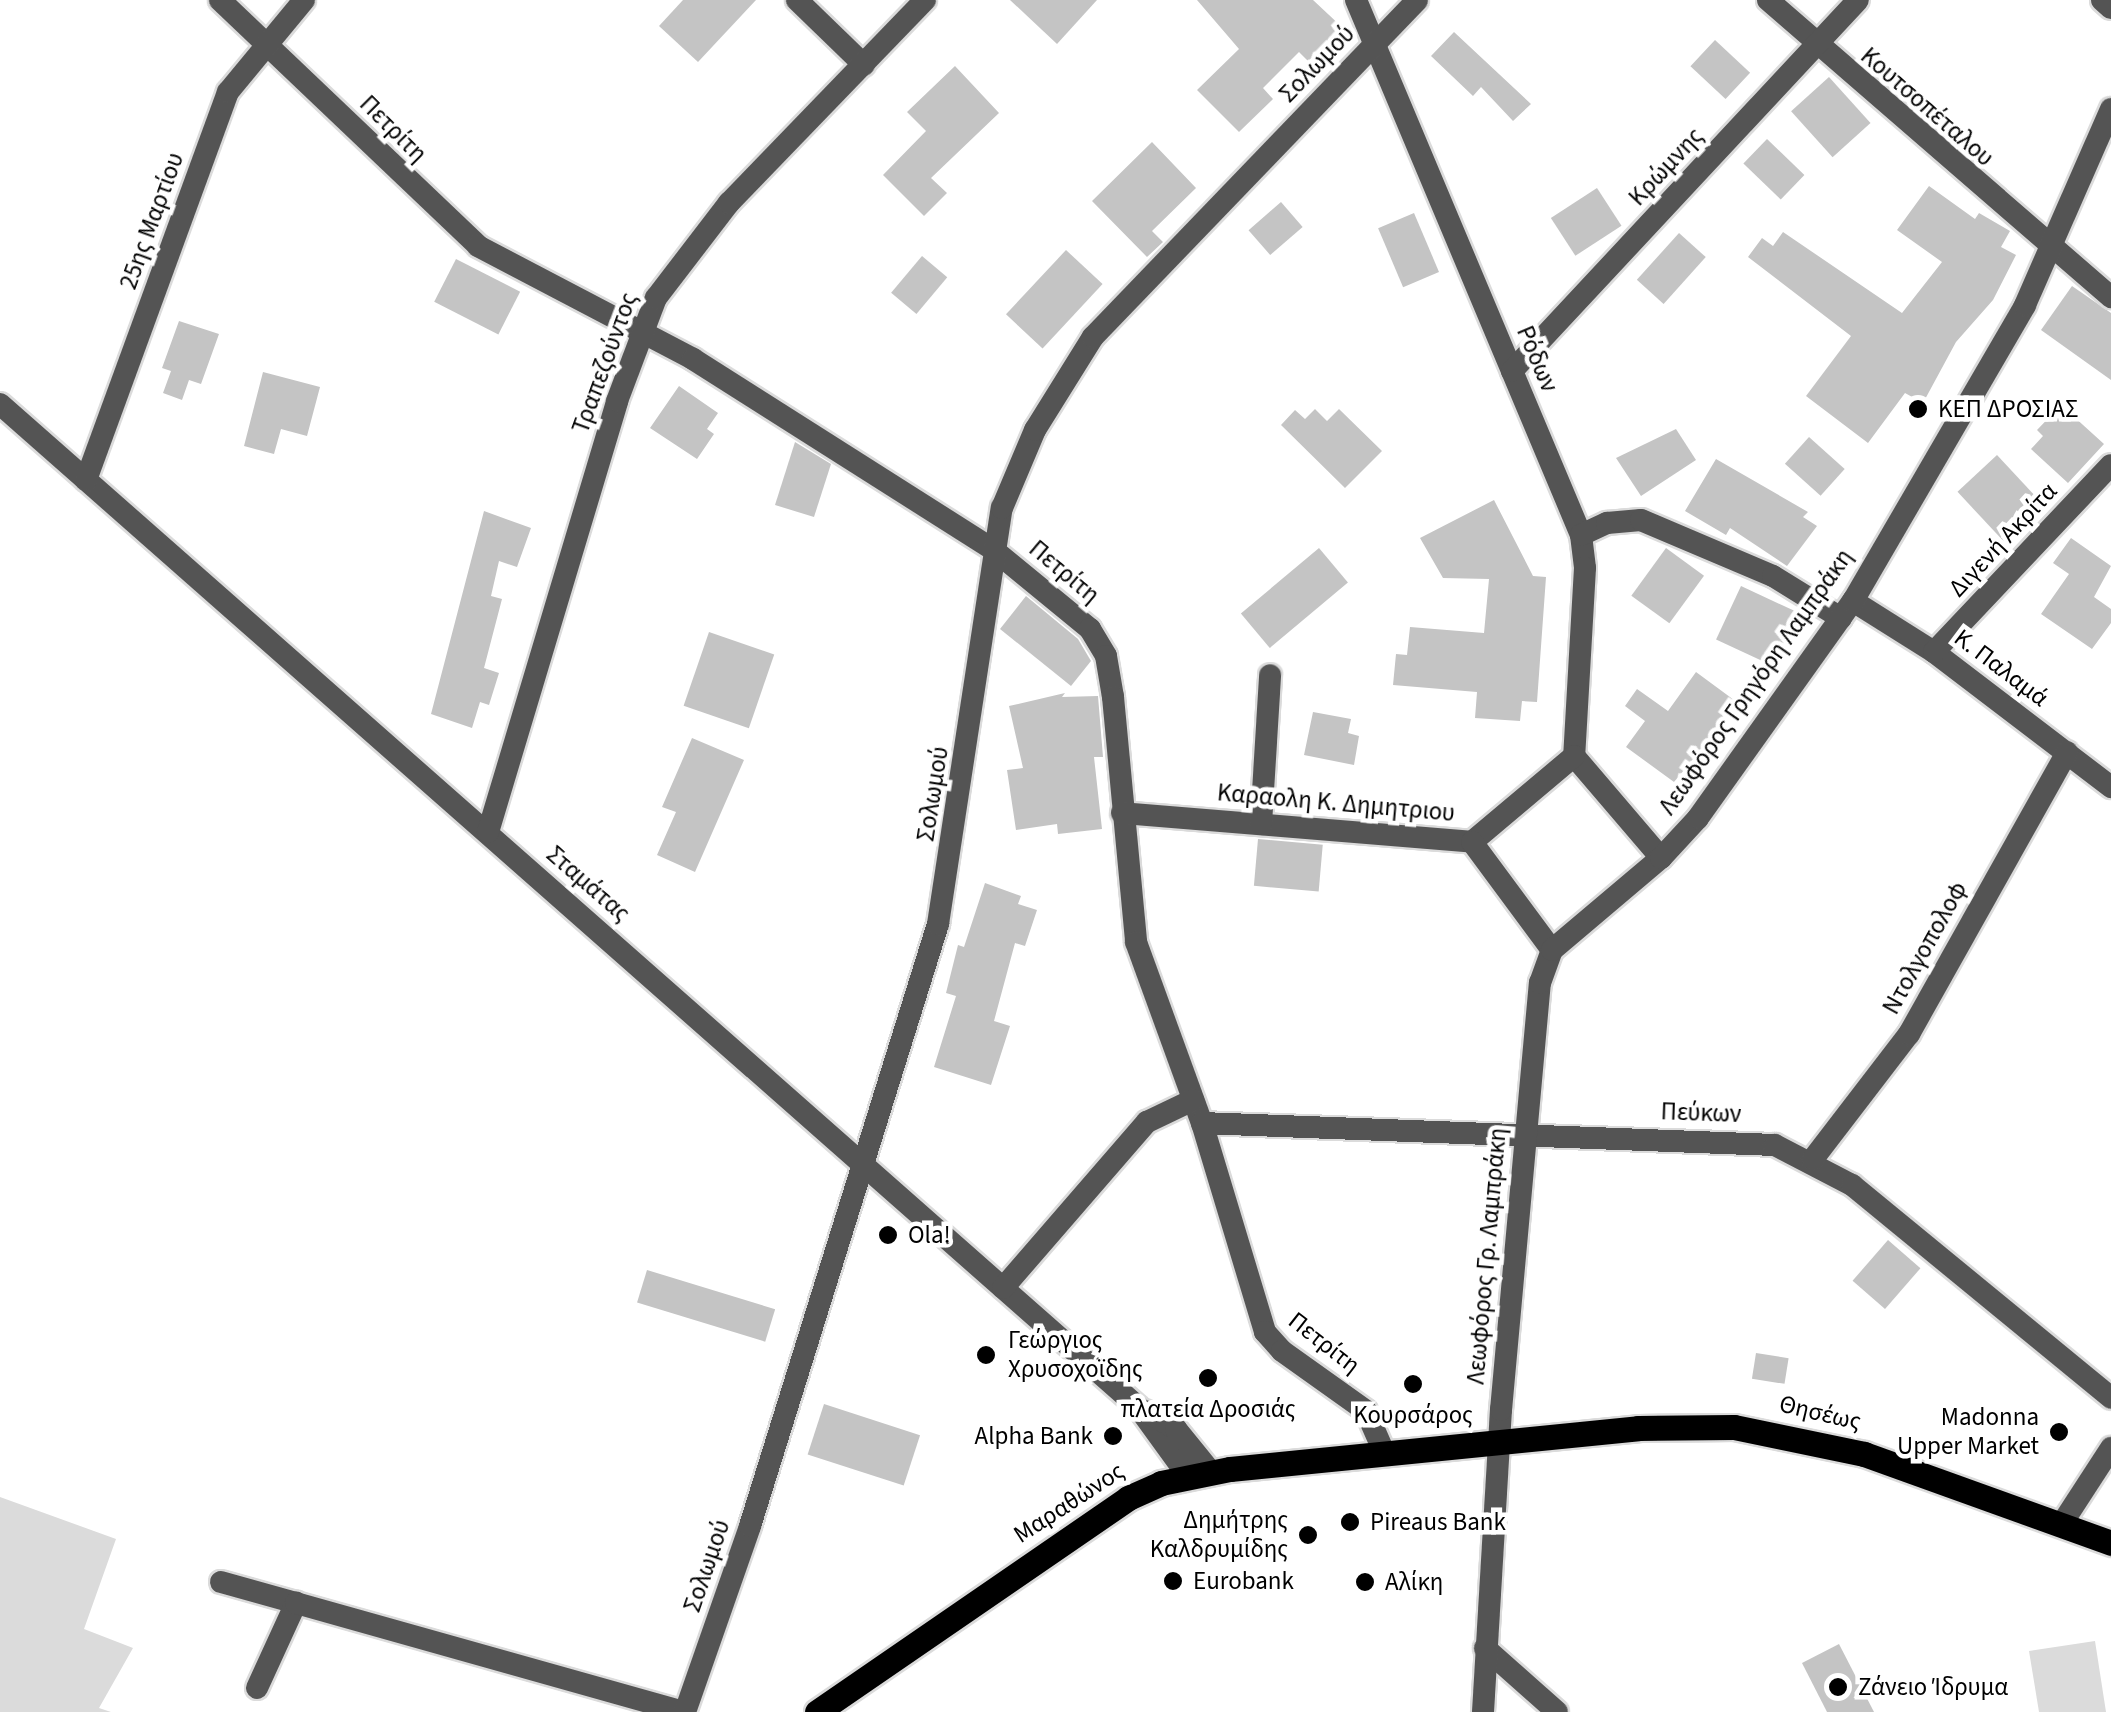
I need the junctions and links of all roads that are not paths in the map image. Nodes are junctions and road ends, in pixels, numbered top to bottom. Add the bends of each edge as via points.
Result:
1 (220, 0) edge
2 (304, 0) edge
3 (797, 0) edge
4 (925, 0) edge
5 (1356, 0) edge
6 (1417, 0) edge
7 (1768, 0) edge
8 (1858, 0) edge
9 (2102, 0) edge
10 (2111, 8) edge
11 (269, 43) junction
12 (1374, 44) junction
13 (1816, 47) junction
14 (864, 65) junction
15 (2111, 109) edge
16 (2052, 252) junction
17 (2111, 297) edge
18 (642, 329) junction
19 (1512, 371) junction
20 (0, 404) edge
21 (2111, 465) edge
22 (86, 480) junction
23 (1581, 535) junction
24 (995, 551) junction
25 (1847, 610) junction
26 (1934, 652) junction
27 (1270, 676) dead end
28 (2067, 752) junction
29 (1574, 756) junction
30 (2111, 787) edge
31 (1122, 813) junction
32 (1261, 824) junction
33 (488, 832) junction
34 (1472, 842) junction
35 (1661, 858) junction
36 (1552, 950) junction
37 (1193, 1100) junction
38 (1202, 1124) junction
39 (1525, 1138) junction
40 (1813, 1160) junction
41 (862, 1163) junction
42 (1004, 1288) junction
43 (2111, 1398) edge
44 (1501, 1440) junction
45 (2111, 1448) edge
46 (1383, 1450) junction
47 (1200, 1474) junction
48 (2061, 1525) junction
49 (2111, 1543) edge
50 (221, 1582) dead end
51 (296, 1603) junction
52 (1485, 1648) junction
53 (258, 1688) dead end
54 (816, 1708) edge
55 (685, 1712) edge
56 (1483, 1712) edge
57 (1557, 1712) edge

1 - 11 street, Πετρίτη
2 - 11 street, 25ης Μαρτίου
3 - 14 street
4 - 14 street, Τραπεζούντος
5 - 12 street, Ρόδων
6 - 12 street, Σολωμού
7 - 13 street, Κουτσοπέταλου
8 - 13 street, Κρώμνης
9 - 10 street
11 - 18 street, Πετρίτη via 478,246
11 - 22 street, 25ης Μαρτίου via 228,92
12 - 19 street, Ρόδων
12 - 24 street, Σολωμού via 1093,337 1035,430 1002,508
13 - 16 street, Κουτσοπέταλου
13 - 19 street, Κρώμνης
14 - 18 street, Τραπεζούντος via 730,203 656,298
15 - 16 street, Λεωφόρος Γρηγόρη Λαμπράκη
16 - 17 street, Κουτσοπέταλου
16 - 25 street, Λεωφόρος Γρηγόρη Λαμπράκη
18 - 24 street, Πετρίτη
18 - 33 street, Τραπεζούντος
19 - 23 street, Ρόδων
20 - 22 street, Σταμάτας
21 - 26 street, Διγενή Ακρίτα
22 - 33 street, Σταμάτας
23 - 25 street, Κ. Παλαμά via 1606,523 1641,520
23 - 29 street, Ρόδων via 1586,568
24 - 31 street, Πετρίτη via 1068,605 1106,656
24 - 41 street, Σολωμού via 938,924
25 - 26 street, Κ. Παλαμά
25 - 35 street, Λεωφόρος Γρηγόρη Λαμπράκη
26 - 28 street, Κ. Παλαμά
27 - 32 street
28 - 30 street, Κ. Παλαμά
28 - 40 street, Ντολγοπολοφ via 1909,1034
29 - 34 street, Καραολη Κ. Δημητριου
29 - 35 street
31 - 32 street, Καραολη Κ. Δημητριου
31 - 37 street, Πετρίτη via 1136,942
32 - 34 street, Καραολη Κ. Δημητριου
33 - 41 street, Σταμάτας
34 - 36 street
35 - 36 street
36 - 39 street, Λεωφόρος Γρ. Λαμπράκη via 1540,984
37 - 38 street, Πετρίτη
37 - 42 street via 1147,1122
38 - 39 street, Πεύκων
38 - 46 street, Πετρίτη via 1265,1332 1366,1410
39 - 40 street, Πεύκων via 1712,1138 1775,1145
39 - 44 street, Λεωφόρος Γρ. Λαμπράκη
40 - 43 street, Πεύκων
41 - 42 street, Σταμάτας
41 - 55 street, Σολωμού
42 - 47 street, Σταμάτας via 1138,1407
44 - 46 main road, Μαραθώνος
44 - 48 main road, Θησέως via 1638,1428 1790,1434
44 - 52 street, Λεωφόρος Γρ. Λαμπράκη
45 - 48 street
46 - 47 main road, Μαραθώνος
47 - 54 main road, Μαραθώνος via 1110,1510
48 - 49 main road, Θησέως
50 - 51 street
51 - 53 street
51 - 55 street
52 - 56 street, Λεωφόρος Γρ. Λαμπράκη
52 - 57 street

